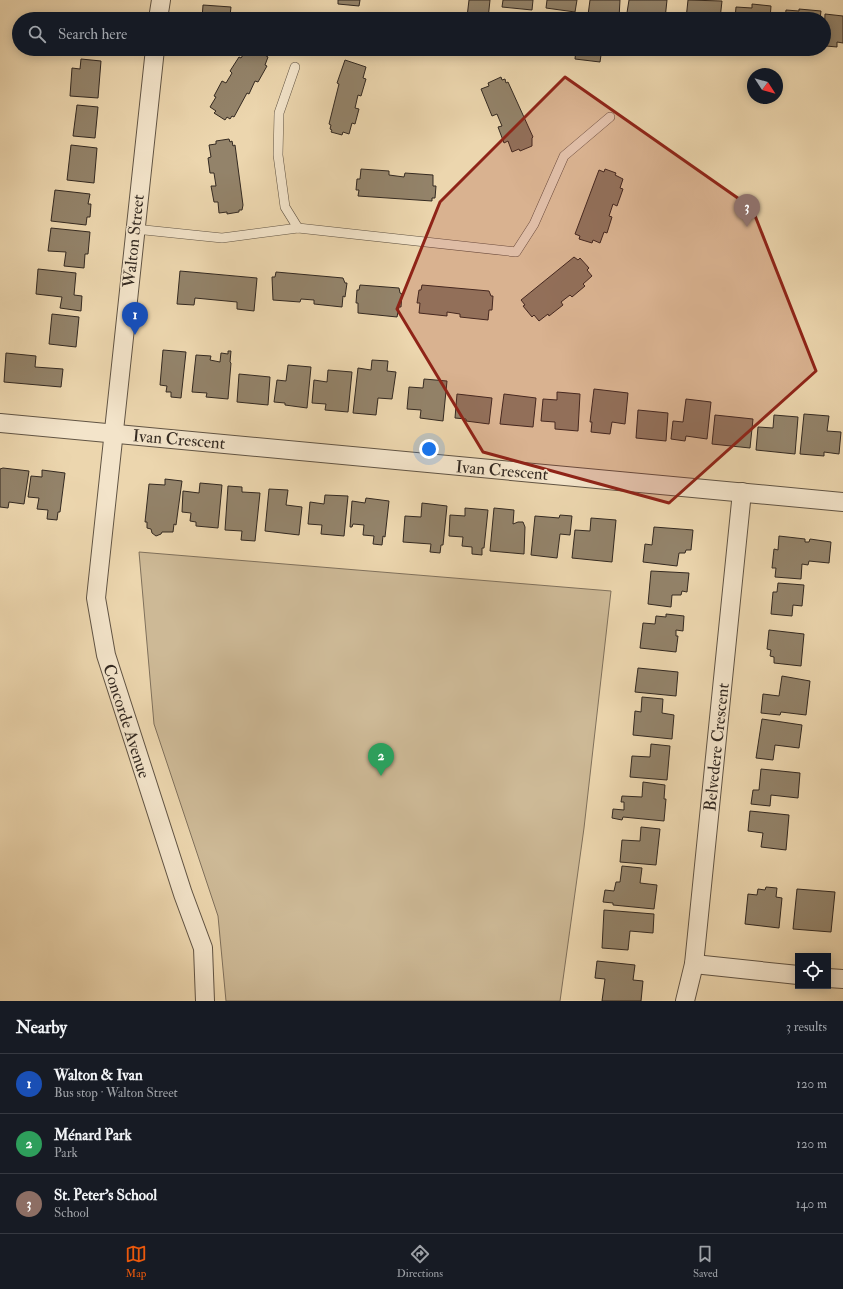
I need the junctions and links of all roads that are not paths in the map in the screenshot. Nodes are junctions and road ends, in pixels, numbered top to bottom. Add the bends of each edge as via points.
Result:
1 (161, 0) edge
2 (159, 12) edge
3 (154, 56) edge
4 (295, 67) dead end
5 (610, 117) dead end
6 (298, 228) junction
7 (134, 229) junction
8 (0, 424) edge
9 (113, 433) junction
10 (742, 492) junction
11 (843, 502) edge
12 (694, 964) junction
13 (795, 975) edge
14 (831, 978) edge
15 (843, 980) edge
16 (205, 1001) edge
17 (685, 1001) edge

1 - 2 street
3 - 7 street, Walton Street
4 - 6 lane via 279,113 278,155 285,207
5 - 6 lane via 564,156 534,224 516,252
6 - 7 lane via 222,238
7 - 9 street, Walton Street
8 - 9 street, Ivan Crescent
9 - 10 street, Ivan Crescent
9 - 16 street, Concorde Avenue via 96,598 106,654 183,894 203,948
10 - 11 street, Ivan Crescent
10 - 12 street, Belvedere Crescent
12 - 13 street
12 - 17 street, Belvedere Crescent
14 - 15 street

